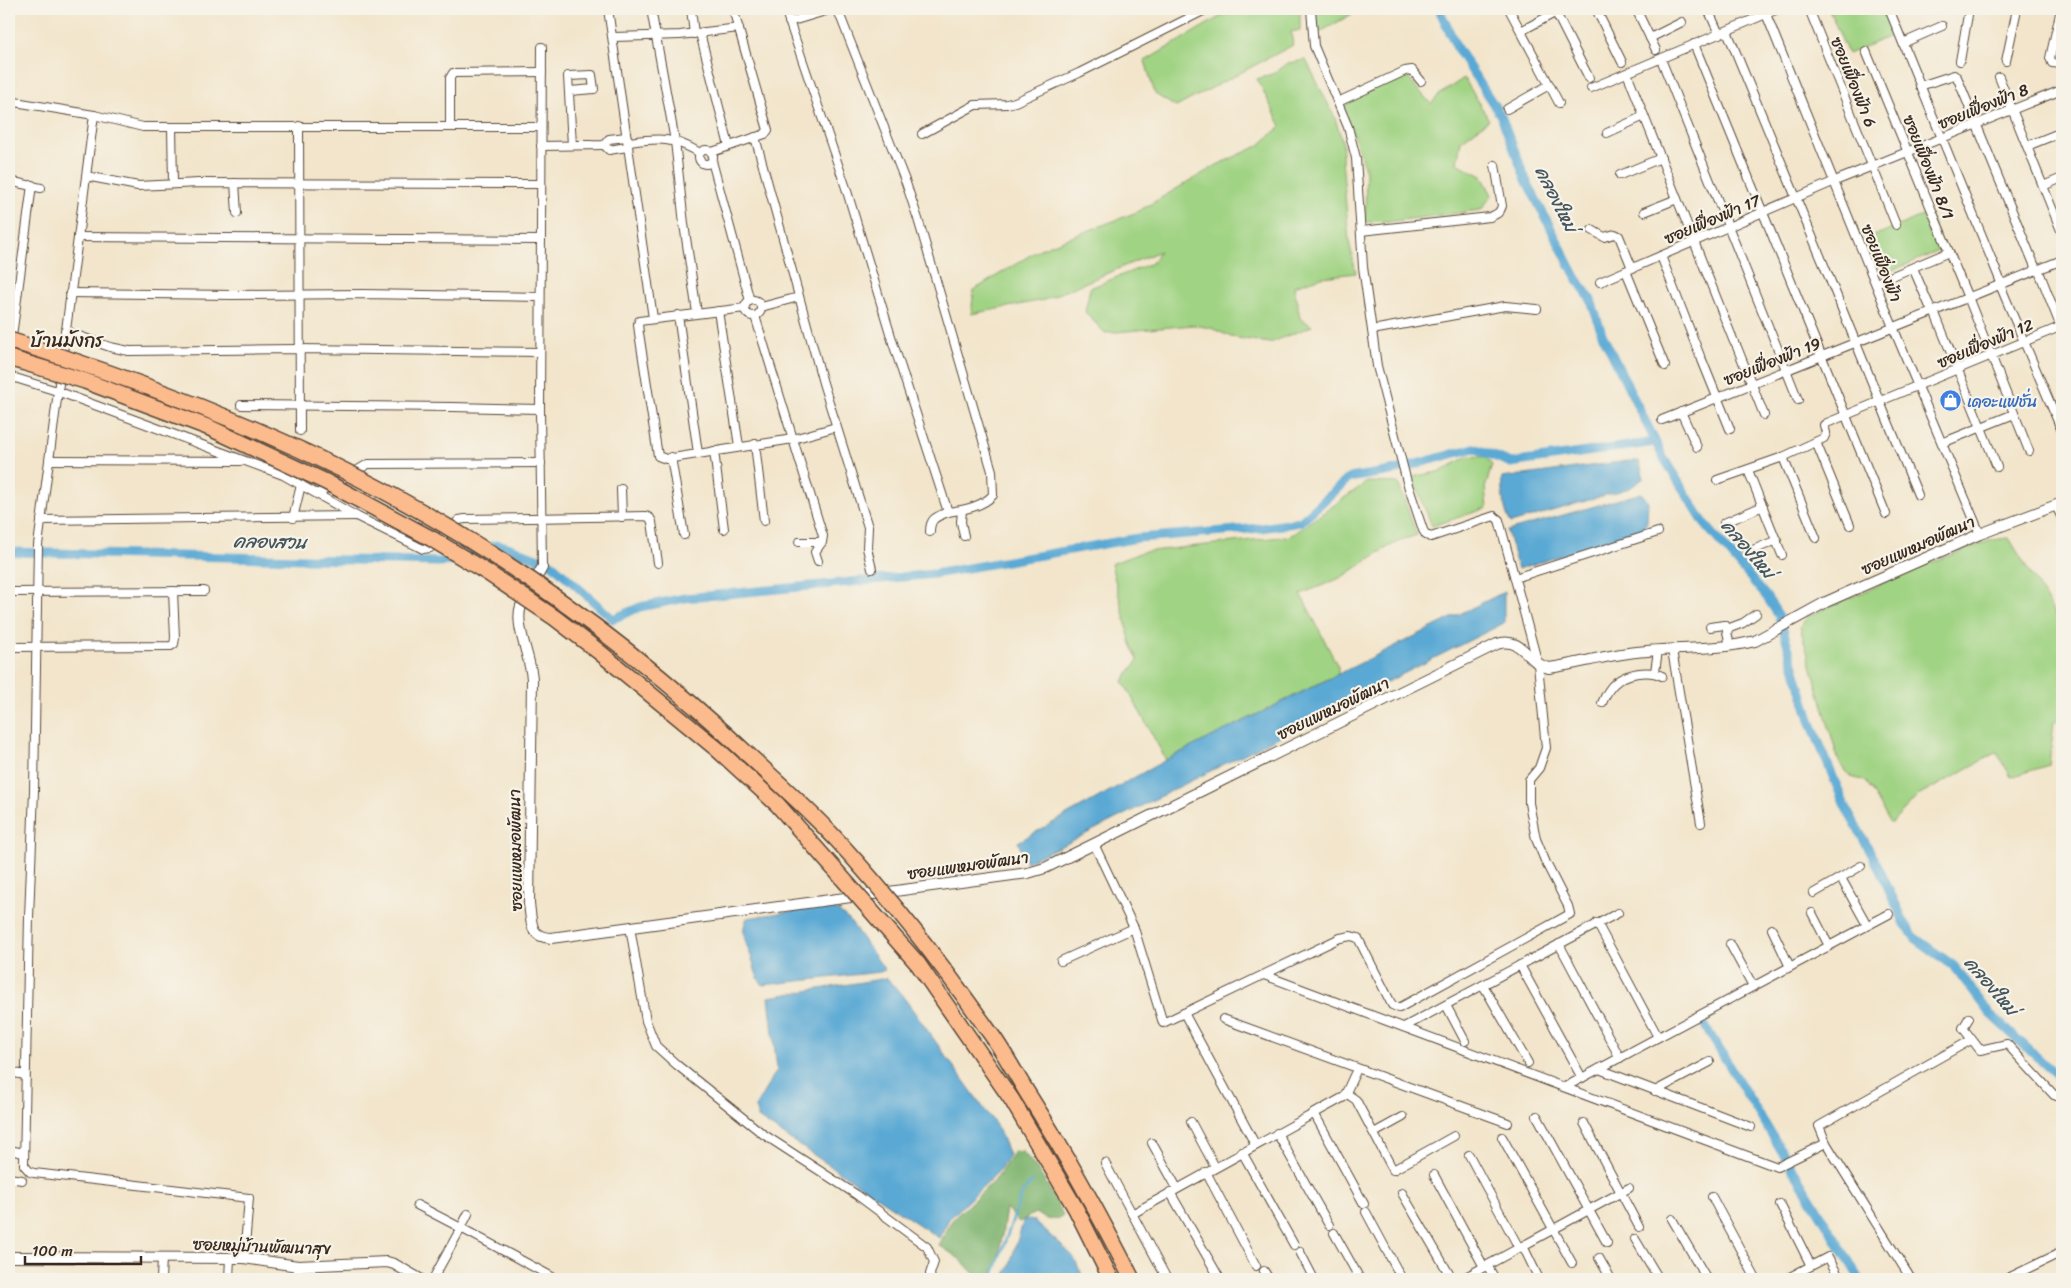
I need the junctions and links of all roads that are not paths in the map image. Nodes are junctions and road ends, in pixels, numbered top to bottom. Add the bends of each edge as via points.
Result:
1 (608, 9) edge
2 (651, 9) edge
3 (691, 9) edge
4 (733, 9) edge
5 (785, 9) edge
6 (1207, 9) edge
7 (1311, 9) edge
8 (1509, 9) edge
9 (1596, 9) edge
10 (1636, 9) edge
11 (1708, 9) edge
12 (1778, 9) edge
13 (1809, 9) edge
14 (1889, 9) edge
15 (1969, 9) edge
16 (2017, 9) edge
17 (2061, 9) edge
18 (1558, 10) edge
19 (1764, 11) edge
20 (789, 22) junction
21 (1682, 22) dead end
22 (1942, 26) dead end
23 (739, 28) junction
24 (1727, 30) junction
25 (1521, 31) junction
26 (697, 33) junction
27 (1719, 34) junction
28 (656, 36) junction
29 (614, 37) junction
30 (1650, 38) junction
31 (1903, 43) junction
32 (1694, 44) junction
33 (542, 47) dead end
34 (1656, 50) dead end
35 (1866, 52) dead end
36 (1661, 59) junction
37 (1960, 61) dead end
38 (2006, 61) dead end
39 (1622, 62) dead end
40 (2062, 64) edge
41 (542, 72) junction
42 (1627, 73) junction
43 (1999, 77) dead end
44 (1588, 78) dead end
45 (1421, 82) dead end
46 (1549, 86) junction
47 (1920, 86) junction
48 (1590, 88) dead end
49 (570, 91) dead end
50 (2059, 91) dead end
51 (9, 101) edge
52 (1338, 102) junction
53 (1559, 103) dead end
54 (1507, 109) dead end
55 (2012, 110) junction
56 (94, 116) junction
57 (1644, 116) junction
58 (1976, 124) junction
59 (299, 126) junction
60 (450, 126) junction
61 (172, 127) junction
62 (541, 127) junction
63 (2062, 132) edge
64 (1607, 133) dead end
65 (922, 134) dead end
66 (755, 137) junction
67 (1941, 138) junction
68 (675, 141) junction
69 (628, 142) junction
70 (590, 145) junction
71 (541, 146) junction
72 (730, 146) junction
73 (2027, 146) junction
74 (1908, 152) junction
75 (700, 153) junction
76 (712, 156) junction
77 (1661, 158) junction
78 (1495, 166) dead end
79 (1873, 166) junction
80 (1620, 175) dead end
81 (86, 176) junction
82 (2062, 178) edge
83 (9, 181) edge
84 (1835, 181) junction
85 (235, 183) junction
86 (300, 183) junction
87 (173, 184) junction
88 (541, 184) junction
89 (32, 186) junction
90 (2044, 186) junction
91 (41, 188) dead end
92 (1796, 198) junction
93 (1677, 199) junction
94 (1644, 212) dead end
95 (1763, 212) junction
96 (237, 213) dead end
97 (2060, 221) edge
98 (1896, 225) dead end
99 (1729, 226) junction
100 (1592, 230) dead end
101 (1361, 231) junction
102 (2062, 232) edge
103 (78, 237) junction
104 (299, 239) junction
105 (541, 240) junction
106 (1694, 241) junction
107 (1949, 252) junction
108 (1661, 256) junction
109 (2062, 260) edge
110 (1913, 268) junction
111 (1629, 269) junction
112 (2037, 269) junction
113 (1600, 282) dead end
114 (2000, 282) junction
115 (1876, 283) junction
116 (70, 293) junction
117 (299, 294) junction
118 (1967, 295) junction
119 (540, 297) junction
120 (799, 297) junction
121 (748, 305) junction
122 (761, 307) junction
123 (1537, 309) dead end
124 (1932, 309) junction
125 (718, 310) junction
126 (697, 313) junction
127 (678, 316) junction
128 (755, 316) junction
129 (653, 318) junction
130 (1893, 327) junction
131 (2062, 328) edge
132 (1372, 330) junction
133 (65, 332) junction
134 (9, 340) edge
135 (1855, 342) junction
136 (2024, 342) junction
137 (299, 349) junction
138 (540, 352) junction
139 (1990, 355) junction
140 (1821, 356) junction
141 (9, 358) edge
142 (9, 364) edge
143 (1665, 366) dead end
144 (1957, 369) junction
145 (1786, 370) junction
146 (9, 376) edge
147 (1752, 384) junction
148 (1919, 386) junction
149 (57, 391) junction
150 (1717, 398) junction
151 (1798, 400) dead end
152 (1880, 402) junction
153 (241, 405) dead end
154 (299, 406) junction
155 (540, 410) junction
156 (1681, 412) junction
157 (2014, 414) junction
158 (1764, 415) dead end
159 (1846, 415) junction
160 (1662, 420) dead end
161 (836, 427) junction
162 (1980, 428) junction
163 (1730, 429) dead end
164 (300, 431) dead end
165 (2062, 431) edge
166 (793, 439) junction
167 (1816, 442) junction
168 (1942, 443) junction
169 (755, 444) junction
170 (739, 446) junction
171 (1697, 447) dead end
172 (714, 451) junction
173 (2029, 451) dead end
174 (698, 453) junction
175 (672, 457) junction
176 (1783, 457) junction
177 (49, 460) junction
178 (245, 461) junction
179 (541, 463) junction
180 (1997, 467) dead end
181 (1748, 470) junction
182 (1717, 480) dead end
183 (301, 485) junction
184 (621, 488) dead end
185 (316, 494) junction
186 (1918, 495) dead end
187 (2059, 504) edge
188 (1763, 506) junction
189 (962, 510) junction
190 (948, 512) junction
191 (1886, 514) dead end
192 (356, 516) junction
193 (541, 517) junction
194 (622, 517) junction
195 (293, 518) junction
196 (2062, 518) edge
197 (40, 520) junction
198 (764, 521) dead end
199 (1724, 523) dead end
200 (1850, 525) dead end
201 (724, 529) dead end
202 (930, 532) dead end
203 (1658, 532) dead end
204 (1980, 534) junction
205 (684, 535) dead end
206 (964, 536) dead end
207 (1816, 538) dead end
208 (1777, 540) junction
209 (799, 542) dead end
210 (822, 542) junction
211 (1748, 552) dead end
212 (1782, 555) dead end
213 (818, 561) dead end
214 (658, 563) dead end
215 (542, 568) joint
216 (872, 569) dead end
217 (1515, 578) junction
218 (173, 591) junction
219 (204, 591) dead end
220 (9, 592) edge
221 (36, 592) junction
222 (1756, 614) dead end
223 (1710, 628) dead end
224 (1728, 629) junction
225 (1730, 646) junction
226 (9, 647) edge
227 (35, 647) junction
228 (1672, 650) junction
229 (1656, 651) junction
230 (1538, 664) junction
231 (1602, 704) dead end
232 (1701, 823) dead end
233 (1094, 844) junction
234 (1861, 866) dead end
235 (1841, 878) junction
236 (1814, 893) dead end
237 (1618, 913) dead end
238 (1812, 913) dead end
239 (1889, 914) dead end
240 (1598, 924) junction
241 (1867, 925) junction
242 (630, 927) junction
243 (1134, 928) junction
244 (1772, 929) dead end
245 (1559, 944) junction
246 (1730, 944) dead end
247 (1829, 946) junction
248 (1061, 962) dead end
249 (1520, 965) junction
250 (1790, 966) junction
251 (1264, 975) junction
252 (1483, 985) junction
253 (1753, 986) junction
254 (1446, 1005) junction
255 (1184, 1013) junction
256 (1969, 1018) dead end
257 (1223, 1020) dead end
258 (1404, 1027) junction
259 (1658, 1037) junction
260 (1971, 1040) junction
261 (1465, 1041) dead end
262 (1620, 1058) junction
263 (1710, 1062) dead end
264 (1528, 1063) dead end
265 (1357, 1069) junction
266 (1599, 1069) junction
267 (9, 1072) edge
268 (25, 1075) junction
269 (1582, 1078) junction
270 (1565, 1087) junction
271 (1655, 1091) junction
272 (1346, 1093) junction
273 (2062, 1098) edge
274 (1314, 1113) junction
275 (1537, 1116) dead end
276 (1403, 1117) dead end
277 (1191, 1122) dead end
278 (1508, 1122) dead end
279 (1584, 1123) dead end
280 (1751, 1127) dead end
281 (1277, 1133) junction
282 (1374, 1133) junction
283 (1454, 1136) dead end
284 (1502, 1137) dead end
285 (1152, 1142) dead end
286 (1826, 1143) junction
287 (1255, 1144) junction
288 (9, 1150) edge
289 (1242, 1152) junction
290 (24, 1153) junction
291 (1469, 1155) dead end
292 (1105, 1163) dead end
293 (1215, 1167) junction
294 (1206, 1172) junction
295 (1434, 1175) dead end
296 (9, 1178) edge
297 (22, 1180) dead end
298 (1629, 1188) dead end
299 (1174, 1190) junction
300 (1402, 1193) dead end
301 (1621, 1193) junction
302 (1712, 1197) dead end
303 (1780, 1204) dead end
304 (417, 1205) dead end
305 (1589, 1210) junction
306 (468, 1214) dead end
307 (1132, 1214) junction
308 (1672, 1219) dead end
309 (1329, 1225) dead end
310 (1639, 1227) dead end
311 (461, 1228) junction
312 (1553, 1230) junction
313 (1334, 1233) dead end
314 (1635, 1239) dead end
315 (1607, 1243) dead end
316 (1294, 1245) dead end
317 (1521, 1247) junction
318 (1300, 1252) dead end
319 (2062, 1253) edge
320 (9, 1257) edge
321 (162, 1258) junction
322 (230, 1258) junction
323 (244, 1258) junction
324 (1599, 1258) dead end
325 (1572, 1263) dead end
326 (298, 1266) junction
327 (1256, 1266) dead end
328 (1485, 1266) junction
329 (1811, 1266) junction
330 (1264, 1271) dead end
331 (547, 1277) edge
332 (1790, 1278) edge
333 (162, 1279) edge
334 (229, 1279) edge
335 (298, 1279) edge
336 (420, 1279) edge
337 (433, 1279) edge
338 (556, 1279) edge
339 (931, 1279) edge
340 (1111, 1279) edge
341 (1132, 1279) edge
342 (1167, 1279) edge
343 (1220, 1279) edge
344 (1268, 1279) edge
345 (1314, 1279) edge
346 (1360, 1279) edge
347 (1402, 1279) edge
348 (1452, 1279) edge
349 (1462, 1279) edge
350 (1494, 1279) edge
351 (1539, 1279) edge
352 (1611, 1279) edge
353 (1659, 1279) edge
354 (1707, 1279) edge
355 (1756, 1279) edge
356 (1840, 1279) edge
357 (1911, 1279) edge
358 (2006, 1279) edge

1 - 29 street
2 - 28 street
3 - 26 street
4 - 23 street
5 - 20 street
6 - 65 street via 1015,102 975,104
7 - 52 street via 1314,46
8 - 25 street
9 - 39 street
10 - 30 street
11 - 27 street
12 - 19 street
13 - 79 street, ซอยเฟื่องฟ้า 6
14 - 31 street
15 - 37 street
16 - 38 street
17 - 40 street via 2050,58 2052,63
18 - 25 street
18 - 44 street
19 - 24 street
19 - 84 street, ซอยเฟื่องฟ้า
20 - 189 street via 837,10 906,183 992,471 993,495
20 - 190 street via 846,188
21 - 30 street
22 - 31 street
23 - 26 street
23 - 66 street via 768,126 766,134
24 - 27 street
24 - 92 street
25 - 46 street
26 - 28 street
26 - 72 street
27 - 32 street
28 - 29 street
28 - 68 street
29 - 69 street
30 - 34 street
31 - 47 street
32 - 36 street
32 - 95 street
33 - 41 street
35 - 74 street, ซอยเฟื่องฟ้า 8/1
36 - 42 street
36 - 99 street
41 - 60 street via 453,73 450,78
41 - 62 street
42 - 48 street
42 - 57 street
43 - 55 street
45 - 52 street via 1412,70 1405,71
46 - 53 street
46 - 54 street
47 - 58 street via 1955,76
47 - 67 street
49 - 70 street via 572,144
50 - 55 street, ซอยเฟื่องฟ้า 8
51 - 56 street
52 - 101 street via 1356,158
55 - 58 street, ซอยเฟื่องฟ้า 8
55 - 73 street
56 - 61 street via 132,125
56 - 81 street
57 - 64 street
57 - 77 street
58 - 67 street, ซอยเฟื่องฟ้า 8
58 - 112 street
59 - 60 street
59 - 61 street
59 - 86 street
60 - 62 street
61 - 87 street
62 - 71 street
63 - 73 street
66 - 72 street
66 - 120 street
67 - 74 street, ซอยเฟื่องฟ้า 8
67 - 114 street
68 - 69 street via 658,138
68 - 75 street
68 - 126 street
69 - 70 street via 609,139 604,145
69 - 129 street
70 - 71 street
71 - 88 street
72 - 76 street
73 - 90 street
74 - 79 street, ซอยเฟื่องฟ้า 8
74 - 107 street, ซอยเฟื่องฟ้า 8/1
75 - 76 street via 705,150
75 - 76 street via 699,158 707,164
76 - 121 street
77 - 80 street
77 - 93 street
78 - 101 street via 1502,206 1497,214
79 - 84 street, ซอยเฟื่องฟ้า 8
79 - 98 street, ซอยเฟื่องฟ้า 6
81 - 87 street via 138,186
81 - 103 street
82 - 90 street
83 - 89 street
84 - 92 street, ซอยเฟื่องฟ้า 17
84 - 115 street, ซอยเฟื่องฟ้า
85 - 86 street
85 - 87 street
85 - 96 street
86 - 88 street
86 - 104 street
88 - 105 street
89 - 91 street
89 - 142 street
90 - 97 street
92 - 95 street, ซอยเฟื่องฟ้า 17
92 - 135 street
93 - 94 street
93 - 106 street
95 - 99 street, ซอยเฟื่องฟ้า 17
95 - 140 street
97 - 102 street
99 - 106 street, ซอยเฟื่องฟ้า 17
99 - 145 street
100 - 111 street via 1604,237 1619,236
101 - 132 street
103 - 104 street
103 - 116 street
104 - 105 street
104 - 117 street
105 - 119 street
106 - 108 street, ซอยเฟื่องฟ้า 17
106 - 147 street
107 - 110 street
107 - 118 street, ซอยเฟื่องฟ้า 8/1
108 - 111 street, ซอยเฟื่องฟ้า 17
108 - 150 street
109 - 112 street, ซอยเฟื่องฟ้า 19
110 - 115 street
110 - 124 street
111 - 113 street, ซอยเฟื่องฟ้า 17
111 - 143 street
112 - 114 street, ซอยเฟื่องฟ้า 19
112 - 131 street
114 - 118 street, ซอยเฟื่องฟ้า 19
114 - 136 street
115 - 130 street, ซอยเฟื่องฟ้า
116 - 117 street
116 - 133 street
117 - 119 street
117 - 137 street
118 - 124 street, ซอยเฟื่องฟ้า 19
118 - 139 street, ซอยเฟื่องฟ้า 8/1
119 - 138 street
120 - 122 street
120 - 161 street
121 - 122 street via 757,302
121 - 125 street
121 - 128 street via 748,314
122 - 128 street
123 - 132 street via 1505,306
124 - 130 street, ซอยเฟื่องฟ้า 19
124 - 144 street
125 - 126 street
125 - 170 street
126 - 127 street
127 - 129 street
127 - 174 street
128 - 166 street
129 - 175 street via 640,321 639,334 655,450 660,458
130 - 135 street, ซอยเฟื่องฟ้า 19
130 - 148 street, ซอยเฟื่องฟ้า
131 - 136 street, ซอยเฟื่องฟ้า 12
132 - 217 street via 1384,395 1423,530 1428,536 1494,516 1498,518
133 - 137 street via 129,351
133 - 149 street
134 - 341 highway, bridge via 204,409 300,451 386,494 493,555 613,640 672,687 837,840 935,958 990,1033 1060,1144
135 - 140 street, ซอยเฟื่องฟ้า 19
135 - 152 street
136 - 139 street, ซอยเฟื่องฟ้า 12
136 - 165 street
137 - 138 street
137 - 154 street
138 - 155 street
139 - 144 street, ซอยเฟื่องฟ้า 12
139 - 157 street, ซอยเฟื่องฟ้า 8/1
140 - 145 street, ซอยเฟื่องฟ้า 19
140 - 159 street
141 - 340 highway, bridge via 85,381 210,428 326,482 432,539 555,618 716,749 777,804 918,964 1012,1100 1076,1210
144 - 148 street, ซอยเฟื่องฟ้า 12
144 - 162 street
145 - 147 street, ซอยเฟื่องฟ้า 19
145 - 151 street
146 - 149 street
147 - 150 street, ซอยเฟื่องฟ้า 19
147 - 158 street
148 - 152 street, ซอยเฟื่องฟ้า 12
148 - 168 street, ซอยเฟื่องฟ้า
149 - 177 street
149 - 178 street
150 - 156 street, ซอยเฟื่องฟ้า 19
150 - 163 street
152 - 159 street, ซอยเฟื่องฟ้า 12
152 - 186 street
153 - 154 street
154 - 155 street
154 - 164 street
155 - 179 street
156 - 160 street, ซอยเฟื่องฟ้า 19
156 - 171 street
157 - 162 street
157 - 173 street, ซอยเฟื่องฟ้า 8/1
159 - 167 street, ซอยเฟื่องฟ้า 12 via 1825,424 1826,436
159 - 191 street
161 - 166 street
161 - 216 street via 868,527 867,548
162 - 168 street
162 - 180 street
166 - 169 street
166 - 210 street via 823,536
167 - 176 street
167 - 200 street
168 - 204 street, ซอยเฟื่องฟ้า
169 - 170 street
169 - 198 street
170 - 172 street
172 - 174 street
172 - 201 street
174 - 175 street
175 - 205 street
176 - 181 street
176 - 207 street
177 - 178 street
177 - 197 street
178 - 183 street
179 - 185 street via 368,464
179 - 193 street
181 - 182 street
181 - 188 street
183 - 185 street
183 - 195 street
184 - 194 street
185 - 192 street
187 - 196 street
187 - 204 street, ซอยแพหมอพัฒนา
188 - 199 street
188 - 208 street
189 - 190 street
189 - 206 street
190 - 202 street via 933,518
192 - 193 street via 426,550 459,520
192 - 195 street
193 - 194 street
193 - 215 street
194 - 214 street via 650,518
195 - 197 street
197 - 221 street
203 - 217 street
204 - 225 street, ซอยแพหมอพัฒนา via 1826,602 1755,641
208 - 211 street
208 - 212 street
209 - 210 street
210 - 213 street via 815,549
215 - 242 street, ซอยแพหมอพัฒนา via 520,608 532,667 529,904 532,929 542,938 551,938
217 - 230 street
218 - 219 street
218 - 221 street
218 - 227 street via 175,638 171,646
220 - 221 street
221 - 227 street
222 - 224 street
223 - 224 street via 1724,625
224 - 225 street
225 - 228 street
226 - 227 street
227 - 268 street
228 - 229 street
228 - 232 street
229 - 230 street via 1548,668
229 - 231 street via 1658,674 1647,672 1618,681 1609,689
230 - 233 street, ซอยแพหมอพัฒนา via 1524,650 1510,643 1489,647
230 - 251 street via 1546,748 1539,768 1529,780 1529,802 1536,839 1570,914 1399,1008 1392,1006 1358,938 1351,936 1340,938
233 - 242 street, ซอยแพหมอพัฒนา via 1046,868 1028,873
233 - 243 street
234 - 235 street
235 - 236 street
235 - 241 street
237 - 240 street
238 - 247 street
239 - 241 street
240 - 245 street
240 - 259 street
241 - 247 street
242 - 339 street via 646,1021 662,1052 763,1134 857,1195 927,1247 934,1262
243 - 248 street
243 - 255 street via 1164,1023
244 - 250 street
245 - 249 street
245 - 262 street
246 - 253 street
247 - 250 street
249 - 252 street
249 - 269 street
250 - 253 street
251 - 255 street
251 - 258 street
252 - 254 street
252 - 264 street
253 - 259 street
254 - 258 street
254 - 261 street
255 - 287 street
256 - 260 street via 1963,1027
257 - 265 street
258 - 270 street
259 - 262 street
260 - 273 street via 1983,1051 2006,1044 2054,1095
260 - 286 street via 1819,1126
262 - 266 street
263 - 271 street
265 - 272 street
265 - 278 street
266 - 269 street
266 - 271 street
267 - 268 street
268 - 290 street
269 - 270 street
270 - 286 street via 1777,1167
271 - 280 street
272 - 274 street
272 - 282 street via 1356,1100
274 - 281 street
274 - 347 street
275 - 305 street
276 - 282 street
277 - 293 street
279 - 301 street
281 - 287 street
281 - 309 street
282 - 283 street via 1393,1170
284 - 312 street
285 - 299 street
286 - 357 street
287 - 289 street
288 - 290 street
289 - 293 street
289 - 316 street
290 - 323 street via 24,1165 34,1173 249,1198
291 - 317 street
292 - 307 street
293 - 294 street
294 - 299 street
294 - 327 street
295 - 328 street
296 - 297 street
298 - 301 street
299 - 307 street
299 - 343 street
300 - 348 street
301 - 305 street
301 - 310 street
302 - 355 street
303 - 329 street
304 - 311 street
305 - 312 street
305 - 315 street
306 - 311 street
307 - 342 street
308 - 354 street
311 - 331 street
311 - 337 street
312 - 317 street
312 - 325 street
313 - 346 street
314 - 353 street
317 - 328 street
317 - 351 street
318 - 345 street
319 - 358 street
320 - 321 street, ซอยหมู่บ้านพัฒนาสุข
321 - 322 street, ซอยหมู่บ้านพัฒนาสุข
321 - 333 street
322 - 323 street, ซอยหมู่บ้านพัฒนาสุข
322 - 334 street
323 - 326 street, ซอยหมู่บ้านพัฒนาสุข
324 - 352 street
326 - 335 street
326 - 336 street, ซอยหมู่บ้านพัฒนาสุข via 387,1262
328 - 349 street
328 - 350 street
329 - 332 street
329 - 356 street via 1828,1258
330 - 344 street
331 - 338 street

